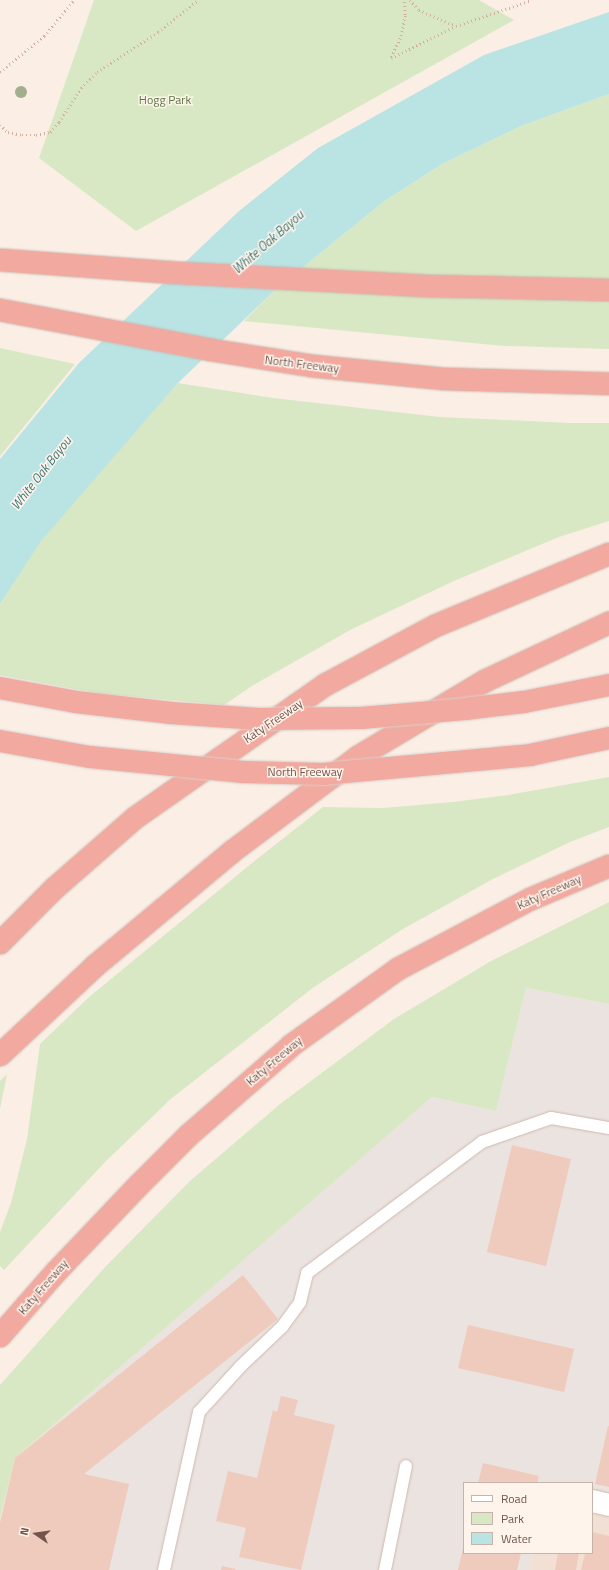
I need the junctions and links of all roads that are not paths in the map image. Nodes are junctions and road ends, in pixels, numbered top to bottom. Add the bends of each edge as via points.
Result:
1 (0, 260) edge
2 (609, 290) edge
3 (0, 310) edge
4 (609, 384) edge
5 (609, 554) edge
6 (609, 623) edge
7 (609, 685) edge
8 (0, 688) edge
9 (609, 738) edge
10 (0, 741) edge
11 (609, 866) edge
12 (0, 943) edge
13 (0, 1056) edge
14 (609, 1128) edge
15 (0, 1336) edge
16 (406, 1466) dead end
17 (593, 1501) edge
18 (609, 1505) edge
19 (164, 1570) edge
20 (385, 1570) edge

1 - 2 highway via 178,273 424,286
3 - 4 highway, North Freeway via 211,350 312,366 445,379
5 - 12 highway, Katy Freeway via 435,626 325,685 135,818 55,888
6 - 13 highway, bridge via 485,681 358,757 233,851 113,951
7 - 8 highway, bridge via 524,702 465,709 361,718 274,719 171,713 76,702
9 - 10 highway, North Freeway, bridge via 530,755 323,774 243,772 90,757
11 - 15 highway, Katy Freeway via 531,899 398,969 292,1045 189,1135 82,1244
14 - 19 lane via 551,1118 482,1142 307,1273 300,1302 282,1327 241,1366 199,1412
16 - 20 lane
17 - 18 street

